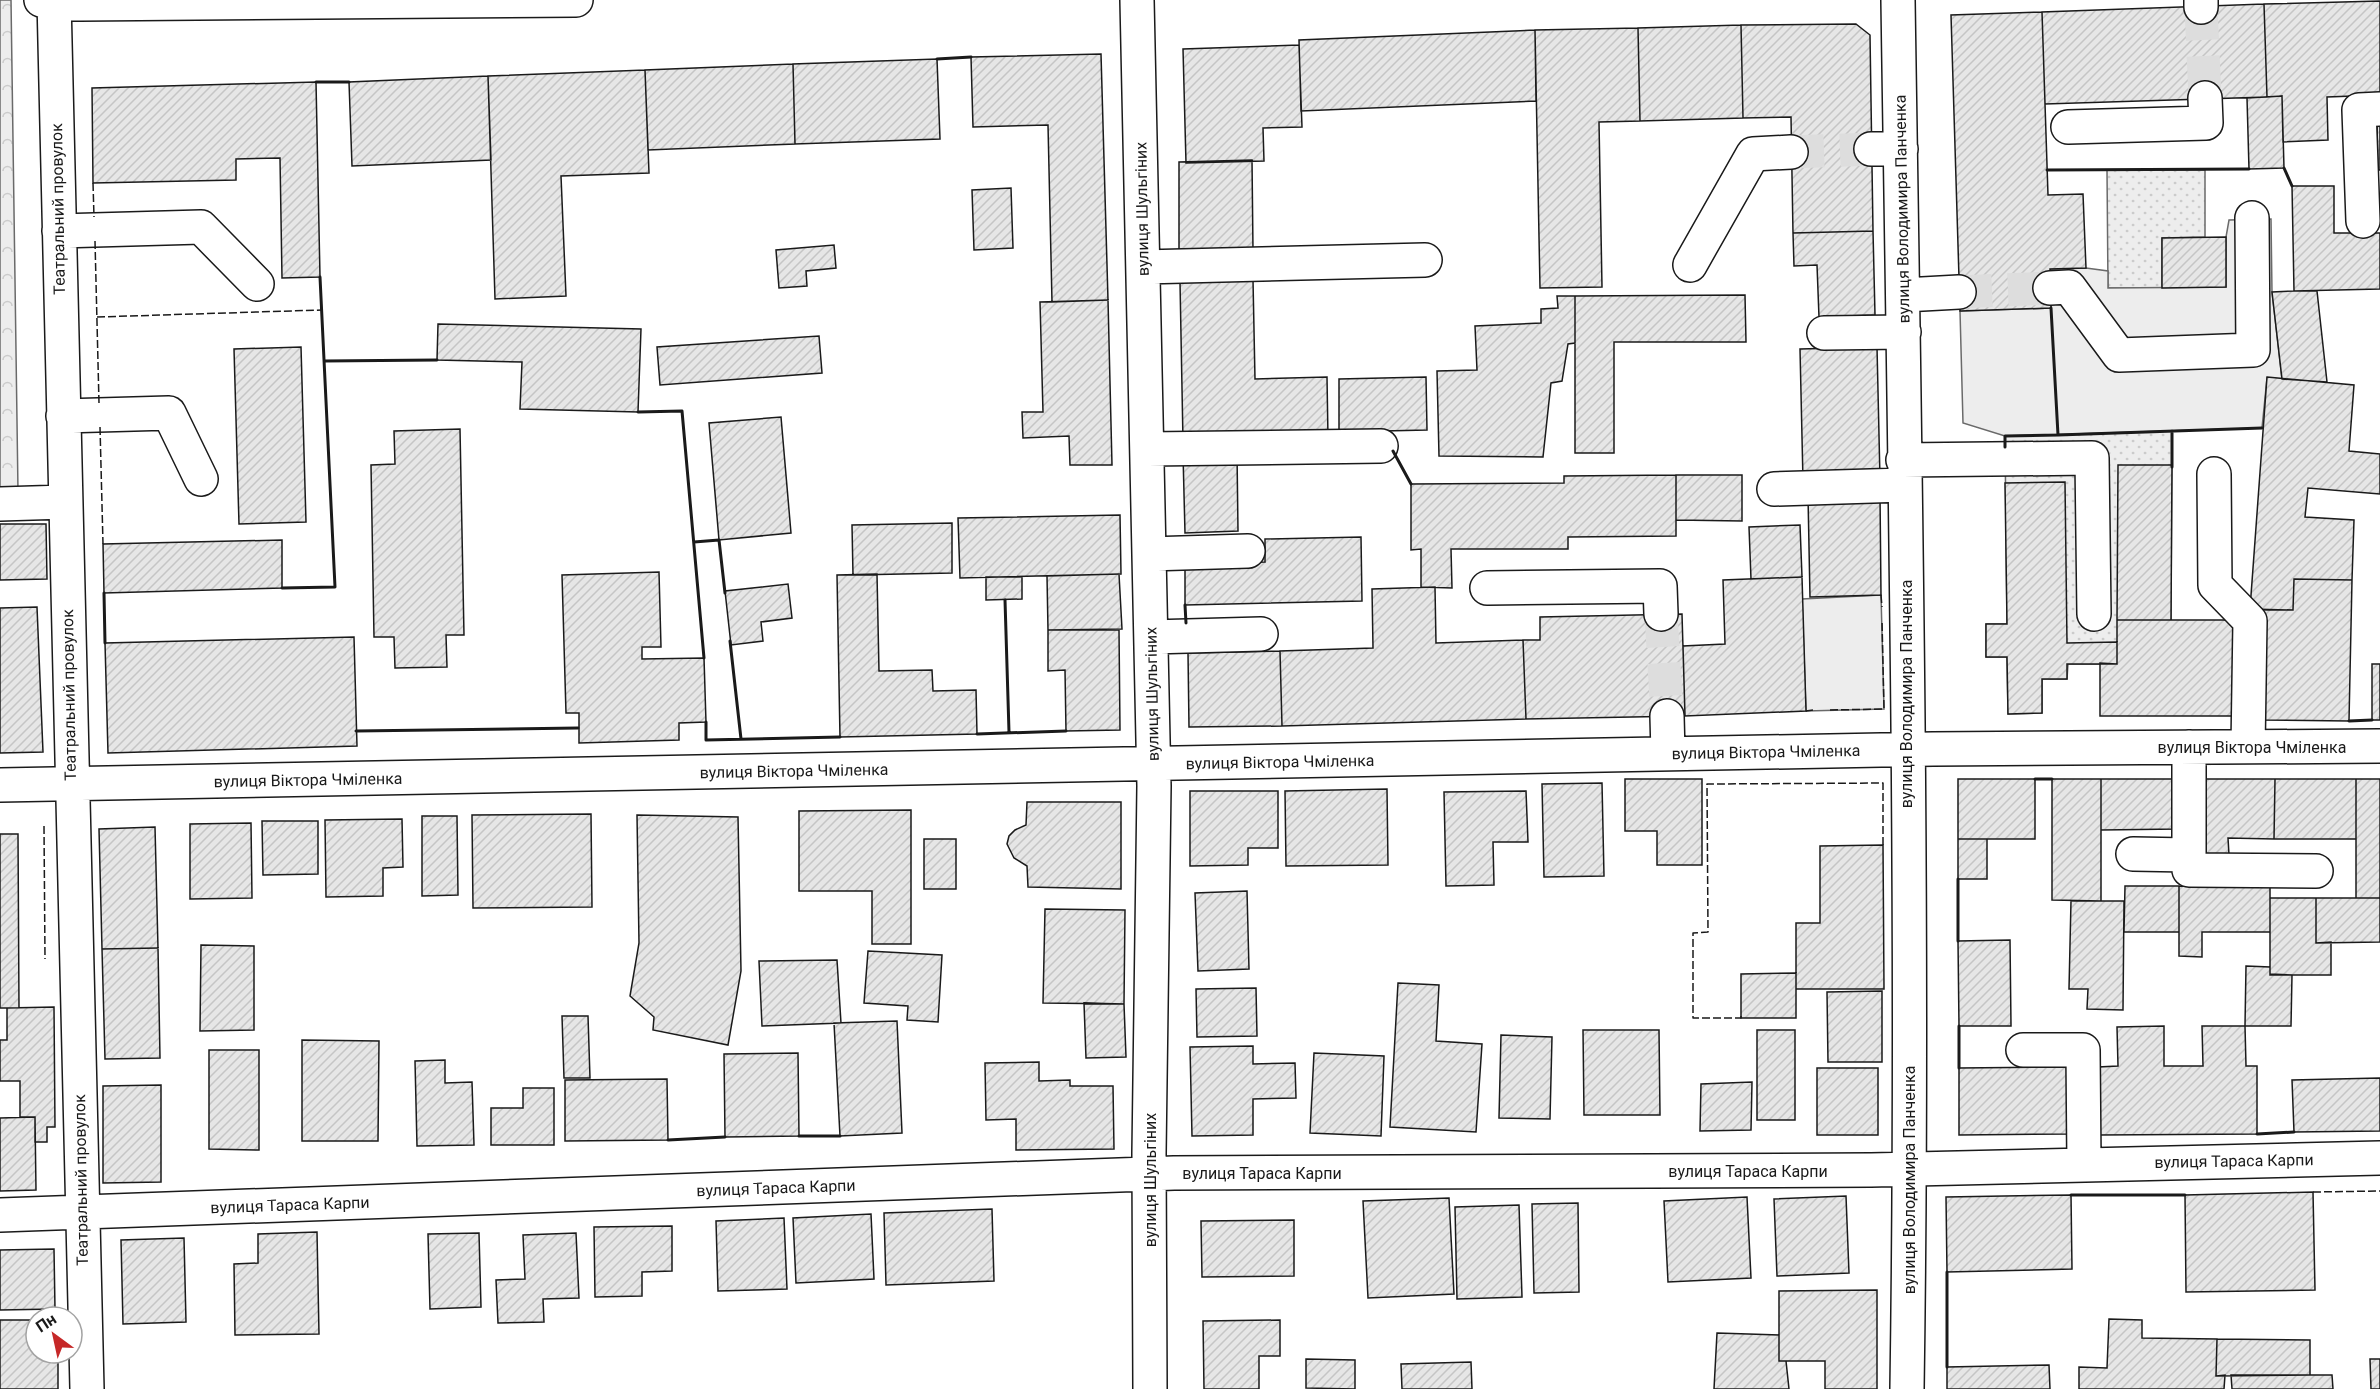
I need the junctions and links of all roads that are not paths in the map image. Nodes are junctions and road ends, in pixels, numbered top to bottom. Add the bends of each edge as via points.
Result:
1 (576, 0) edge
2 (1137, 0) edge
3 (1898, 0) edge
4 (50, 1) edge
5 (2205, 98) tunnel mouth
6 (2380, 109) edge
7 (2068, 128) dead end
8 (1791, 152) tunnel mouth
9 (2252, 218) dead end
10 (2363, 221) dead end
11 (59, 231) junction
12 (1425, 260) dead end
13 (1690, 265) dead end
14 (1143, 267) junction
15 (257, 284) dead end
16 (2050, 288) tunnel mouth
17 (1959, 292) tunnel mouth
18 (1904, 295) junction
19 (1904, 332) junction
20 (1824, 333) dead end
21 (63, 416) junction
22 (1381, 446) dead end
23 (1148, 449) junction
24 (1904, 473) junction
25 (2214, 474) dead end
26 (201, 479) dead end
27 (1774, 489) dead end
28 (65, 502) junction
29 (0, 504) edge
30 (1248, 551) dead end
31 (1149, 554) junction
32 (1487, 588) dead end
33 (1661, 614) tunnel mouth
34 (2094, 614) dead end
35 (1261, 634) dead end
36 (1151, 637) junction
37 (1666, 716) tunnel mouth
38 (2380, 746) edge
39 (2189, 747) junction
40 (2248, 747) junction
41 (1907, 750) junction
42 (1668, 753) junction
43 (1154, 764) junction
44 (0, 785) edge
45 (71, 785) junction
46 (2133, 854) dead end
47 (2189, 855) junction
48 (2316, 871) dead end
49 (2023, 1050) dead end
50 (2380, 1158) edge
51 (2084, 1165) junction
52 (1911, 1167) junction
53 (1140, 1175) junction
54 (81, 1212) junction
55 (0, 1215) edge
56 (87, 1389) edge
57 (1150, 1389) edge
58 (1907, 1389) edge

1 - 4 street
2 - 14 street, вулиця Шульгіних
3 - 18 street, вулиця Володимира Панченка via 1886,149
4 - 11 street, Театральний провулок
5 - 7 street via 2206,123
6 - 10 street via 2359,110
8 - 13 street via 1753,154
9 - 16 street via 2253,350 2119,355 2069,287
11 - 15 street via 201,227
11 - 21 street, Театральний провулок
12 - 14 street
14 - 23 street, вулиця Шульгіних
17 - 18 street
18 - 19 street, вулиця Володимира Панченка
19 - 20 street
19 - 24 street, вулиця Володимира Панченка
21 - 26 street via 169,413
21 - 28 street, Театральний провулок
22 - 23 street
23 - 31 street, вулиця Шульгіних
24 - 27 street
24 - 34 street via 2092,458
24 - 41 street, вулиця Володимира Панченка
25 - 40 street via 2215,585 2250,621
28 - 29 street
28 - 45 street, Театральний провулок
30 - 31 street
31 - 36 street, вулиця Шульгіних
32 - 33 street via 1660,586
35 - 36 street
36 - 43 street, вулиця Шульгіних
37 - 42 street
38 - 40 street, вулиця Віктора Чміленка
39 - 40 street, вулиця Віктора Чміленка
39 - 41 street, вулиця Віктора Чміленка
39 - 47 street
41 - 42 street, вулиця Віктора Чміленка
41 - 52 street, вулиця Володимира Панченка
42 - 43 street, вулиця Віктора Чміленка
43 - 45 street, вулиця Віктора Чміленка
43 - 53 street, вулиця Шульгіних
44 - 45 street, вулиця Віктора Чміленка
45 - 54 street, Театральний провулок
46 - 47 street
47 - 48 street via 2189,870
49 - 51 street via 2083,1050
50 - 51 street, вулиця Тараса Карпи
51 - 52 street, вулиця Тараса Карпи
52 - 53 street, вулиця Тараса Карпи
52 - 58 street, вулиця Володимира Панченка
53 - 54 street, вулиця Тараса Карпи
53 - 57 street, вулиця Шульгіних
54 - 55 street, вулиця Тараса Карпи
54 - 56 street, Театральний провулок

